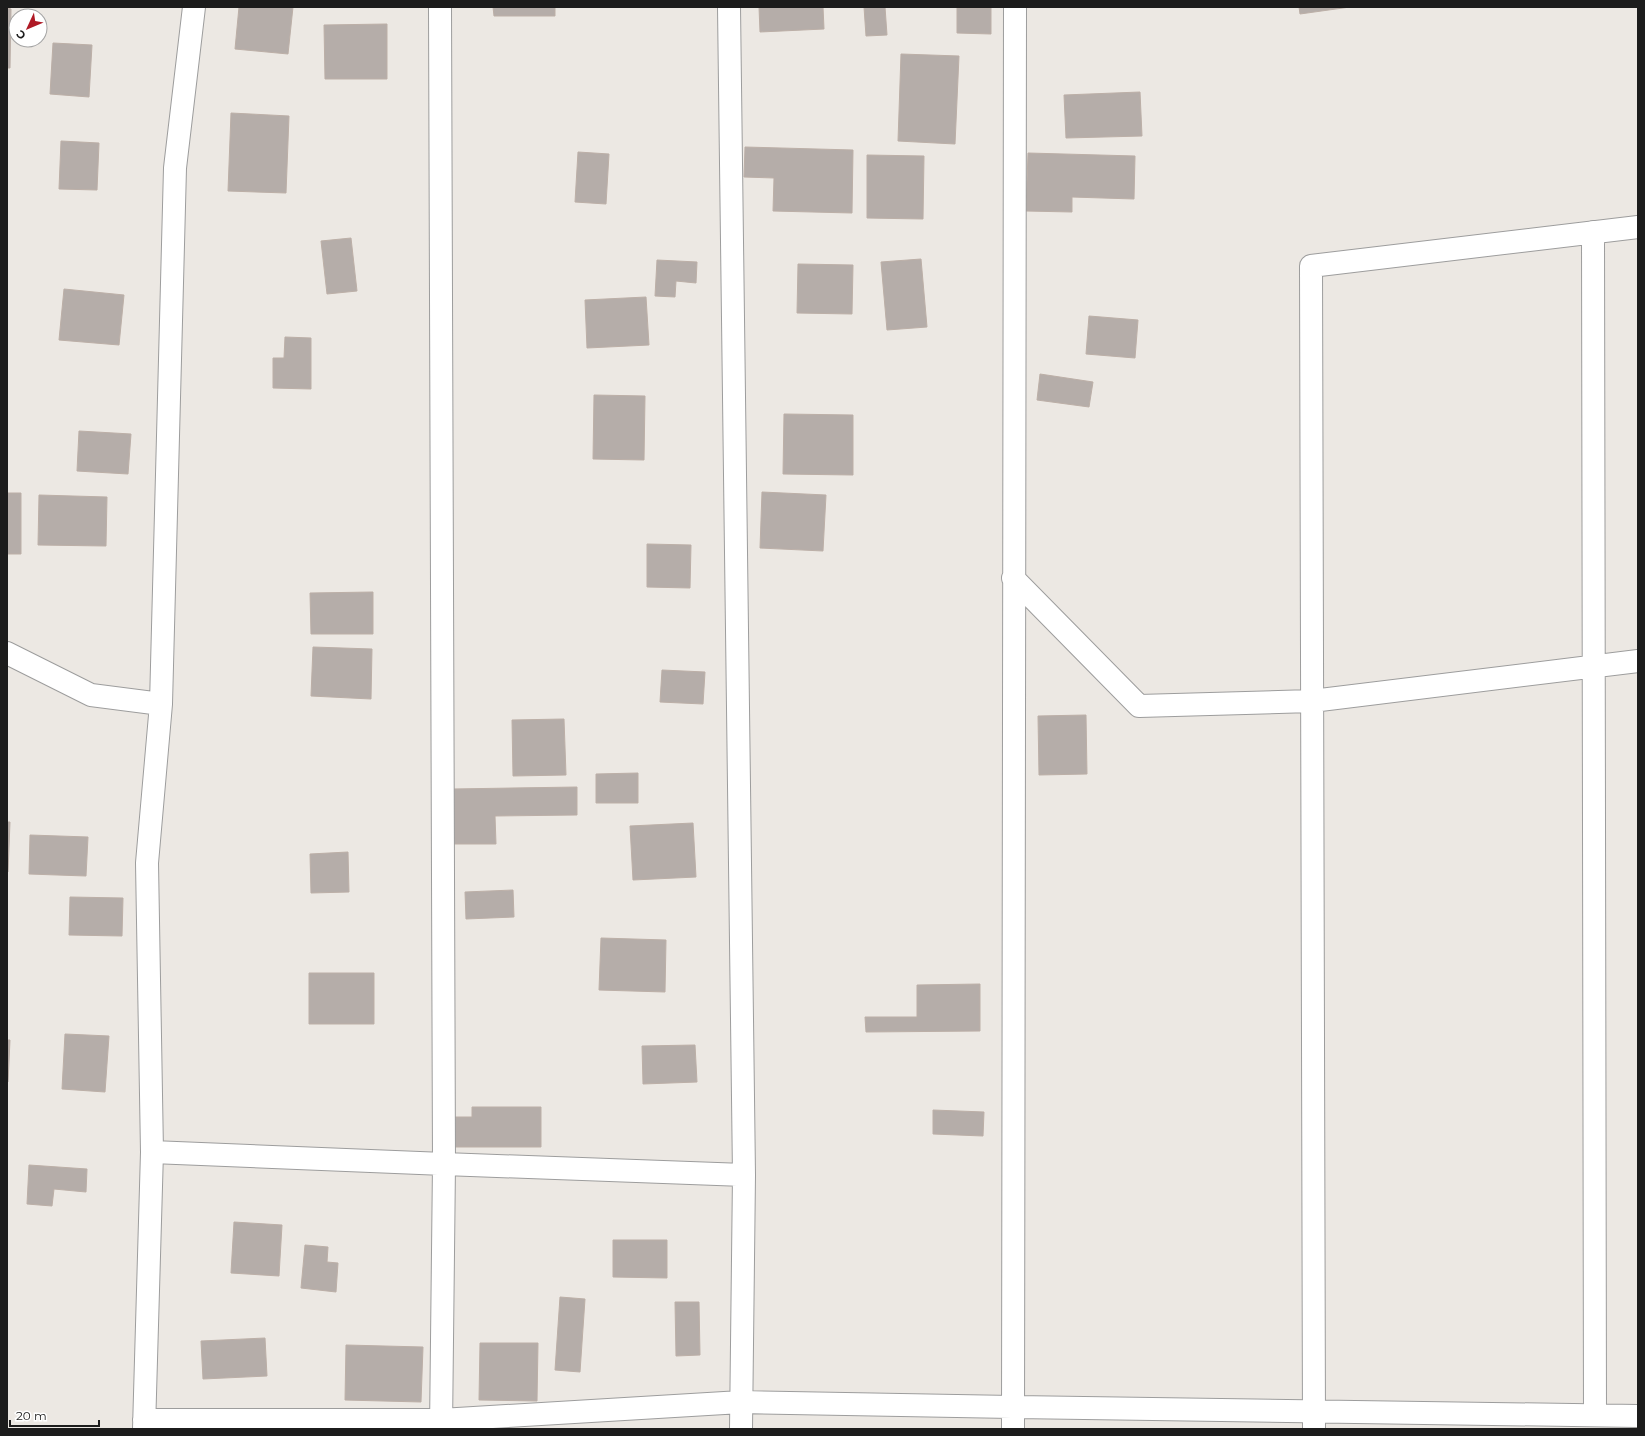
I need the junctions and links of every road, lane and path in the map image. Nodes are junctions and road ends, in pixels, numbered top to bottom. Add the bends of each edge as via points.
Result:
1 (194, 7) edge
2 (440, 7) edge
3 (729, 7) edge
4 (1015, 7) edge
5 (1638, 227) edge
6 (1593, 232) junction
7 (1013, 578) junction
8 (7, 653) edge
9 (1638, 661) edge
10 (1594, 666) junction
11 (1312, 701) junction
12 (161, 704) junction
13 (152, 1152) junction
14 (444, 1164) junction
15 (744, 1175) junction
16 (741, 1402) junction
17 (1012, 1408) junction
18 (1595, 1415) junction
19 (1638, 1416) edge
20 (1314, 1420) edge
21 (144, 1425) edge
22 (441, 1425) edge
23 (741, 1429) edge
24 (1012, 1429) edge

1 - 12 street via 175,168
2 - 14 street
3 - 15 street
4 - 7 street
5 - 6 street
6 - 10 street
6 - 11 street via 1311,266
7 - 11 street via 1139,706
7 - 17 street
8 - 12 street via 91,695
9 - 10 street
10 - 11 street
10 - 18 street
11 - 20 street
12 - 13 street via 147,863
13 - 14 street
13 - 21 street
14 - 15 street
14 - 22 street
15 - 16 street
16 - 17 street
16 - 22 street
16 - 23 street
17 - 20 street
17 - 24 street
18 - 19 street
18 - 20 street
21 - 22 street

